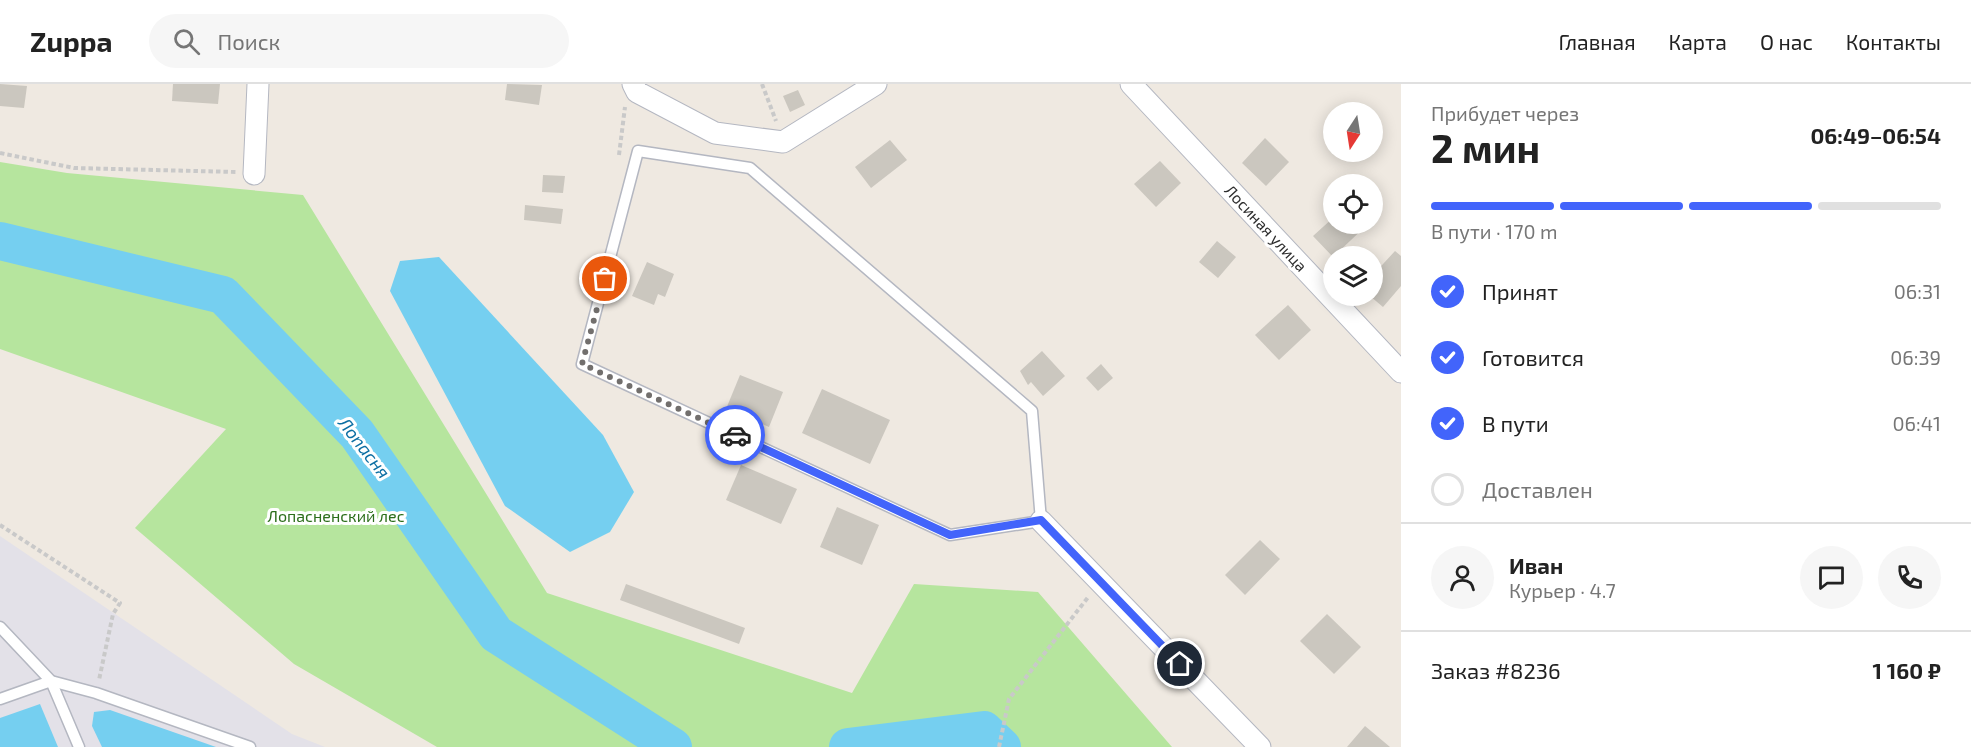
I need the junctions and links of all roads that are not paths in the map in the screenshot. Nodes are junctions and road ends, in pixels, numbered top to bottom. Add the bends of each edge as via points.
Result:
1 (258, 84) edge
2 (876, 84) edge
3 (1131, 84) edge
4 (635, 88) edge
5 (254, 174) dead end
6 (1401, 372) edge
7 (1041, 520) junction
8 (0, 627) edge
9 (51, 681) junction
10 (0, 699) edge
11 (79, 747) edge
12 (250, 747) edge
13 (1260, 747) edge

1 - 5 street
2 - 4 street via 783,142 715,133
3 - 6 street, Лосиная улица
7 - 7 lane via 950,535 582,364 638,151 750,168 1032,411
7 - 13 street
8 - 9 lane
9 - 10 lane
9 - 11 lane
9 - 12 lane

